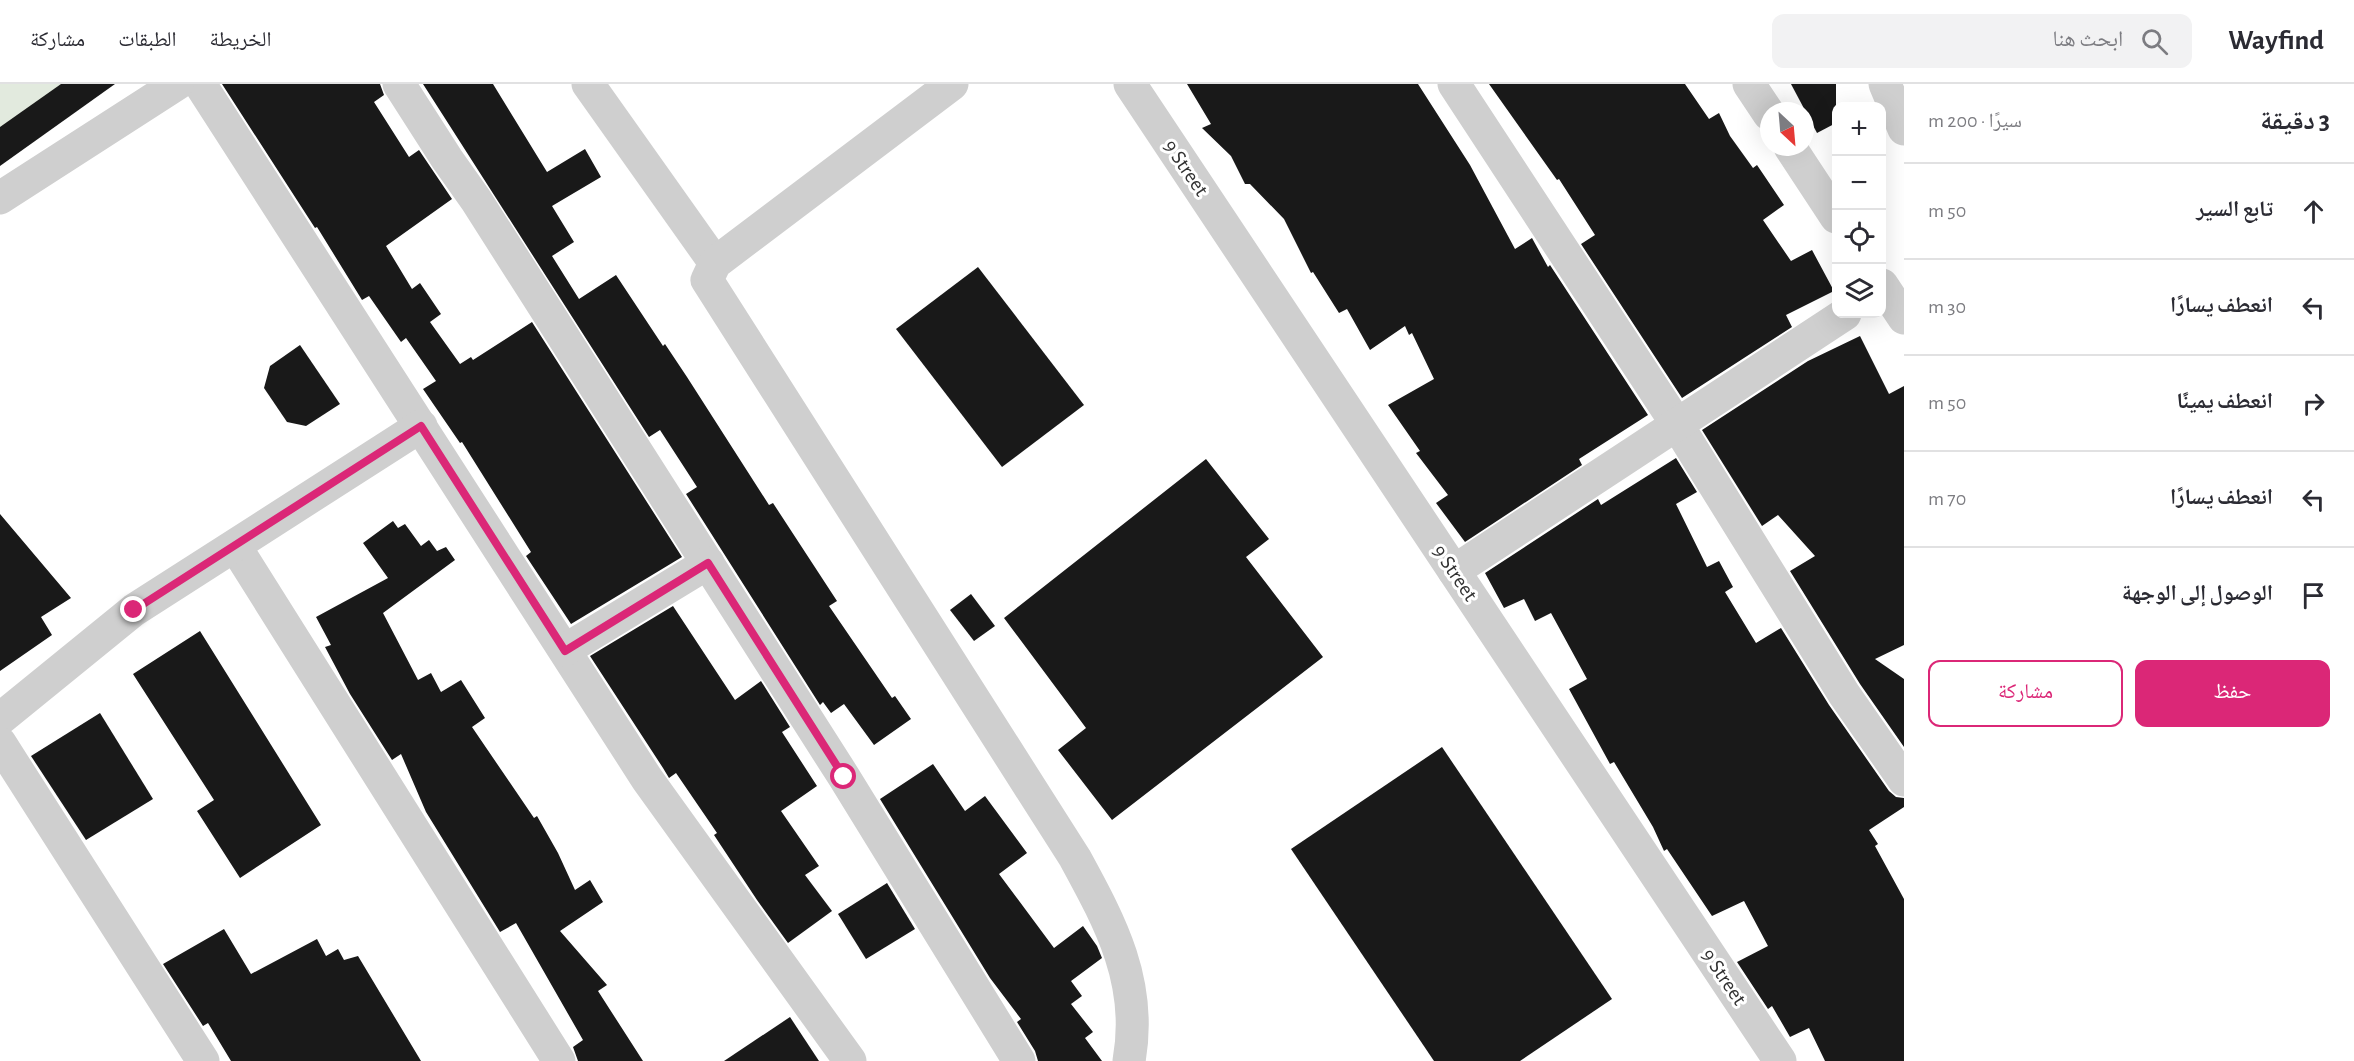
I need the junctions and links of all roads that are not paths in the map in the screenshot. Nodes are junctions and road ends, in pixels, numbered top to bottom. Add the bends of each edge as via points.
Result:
1 (177, 84) edge
2 (200, 84) edge
3 (399, 84) edge
4 (588, 84) edge
5 (952, 84) edge
6 (1130, 84) edge
7 (1454, 84) edge
8 (1749, 84) edge
9 (1885, 84) edge
10 (1761, 102) edge
11 (1904, 129) edge
12 (1796, 156) edge
13 (0, 198) edge
14 (1832, 211) edge
15 (715, 263) junction
16 (1886, 293) edge
17 (1839, 318) edge
18 (1904, 318) edge
19 (1676, 423) junction
20 (421, 426) junction
21 (235, 546) junction
22 (708, 563) junction
23 (1454, 571) junction
24 (565, 651) junction
25 (0, 719) edge
26 (0, 743) edge
27 (1904, 780) edge
28 (203, 1061) edge
29 (559, 1061) edge
30 (850, 1061) edge
31 (1019, 1061) edge
32 (1128, 1061) edge
33 (1780, 1061) edge

1 - 13 street
2 - 20 street
3 - 22 street
4 - 15 street
5 - 15 street
6 - 23 street, 9 Street
7 - 19 street
8 - 10 street
9 - 11 street
12 - 14 street
15 - 32 street via 707,280 1069,848 1106,914 1122,955 1132,1006 1133,1035
16 - 18 street
17 - 19 street
19 - 23 street
19 - 27 street via 1844,694
20 - 21 street
20 - 24 street
21 - 25 street via 134,610
21 - 29 street
22 - 24 street
22 - 31 street
23 - 33 street, 9 Street
24 - 30 street via 647,779
26 - 28 street

